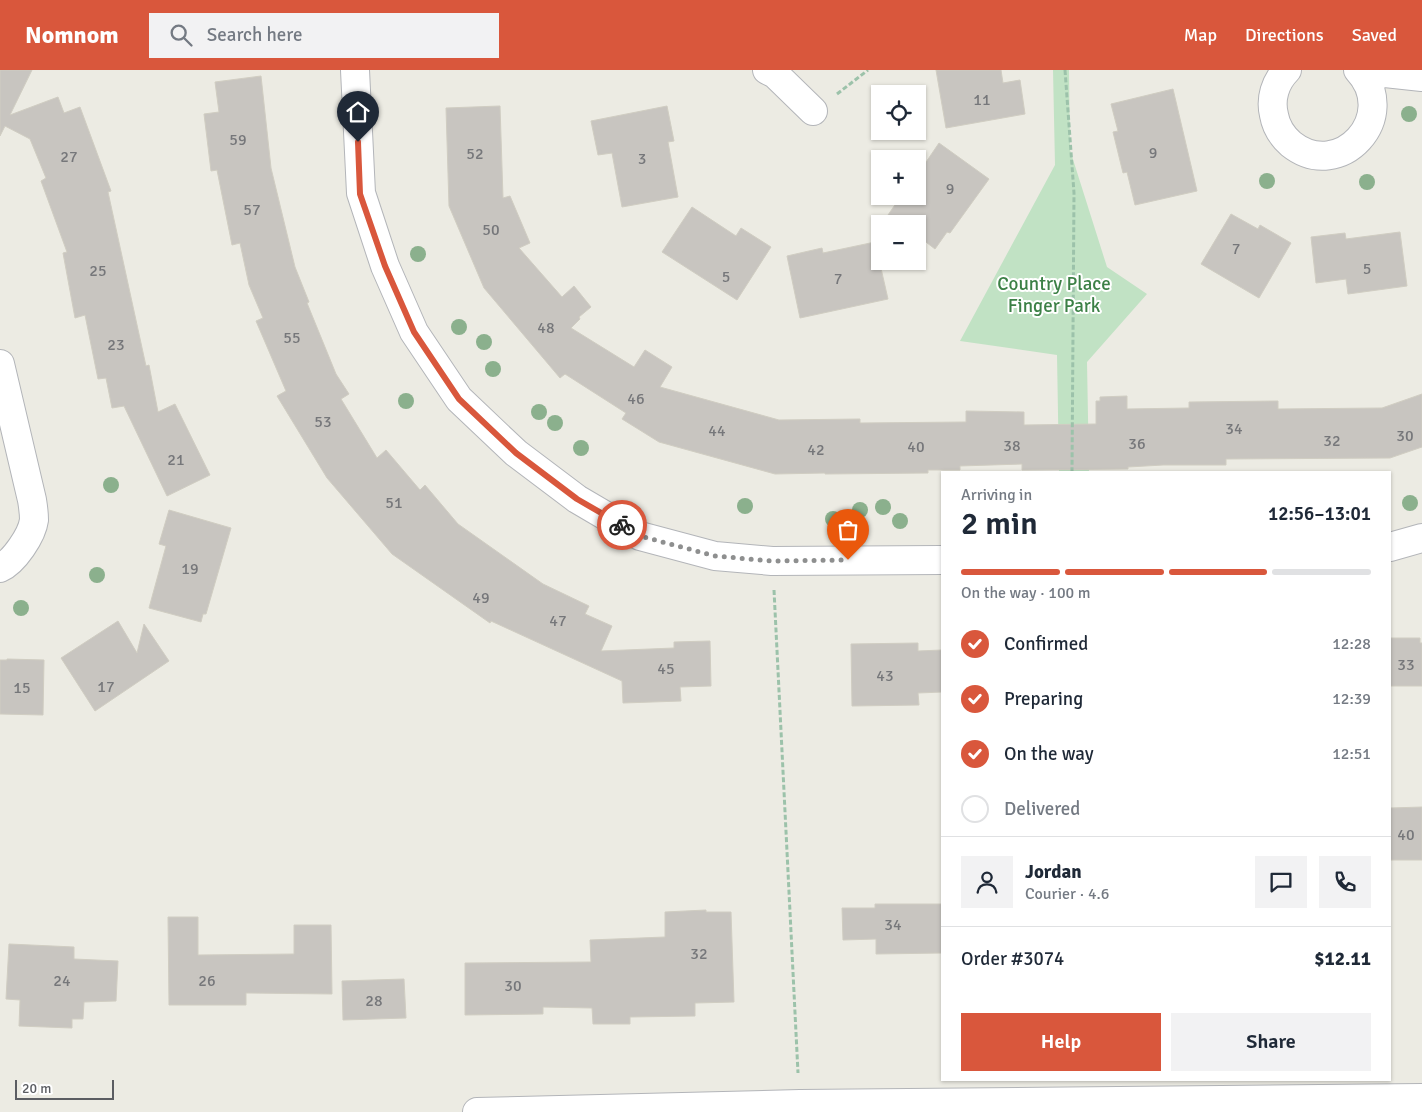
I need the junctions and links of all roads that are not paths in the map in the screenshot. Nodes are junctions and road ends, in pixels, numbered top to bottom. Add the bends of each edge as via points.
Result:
1 (355, 70) edge
2 (767, 70) edge
3 (1287, 70) edge
4 (1361, 74) edge
5 (1422, 77) edge
6 (813, 111) road end
7 (0, 364) edge
8 (1422, 538) edge
9 (1391, 547) edge
10 (941, 560) edge
11 (0, 568) edge
12 (1422, 1098) edge
13 (800, 1108) edge
14 (477, 1112) edge

1 - 10 street via 360,194 385,266 414,332 459,399 516,453 577,499 640,536 715,556 772,561
2 - 6 street
3 - 4 street via 1274,90 1272,107 1275,123 1284,138 1313,155 1345,150 1359,140 1368,126 1372,110 1371,93
4 - 5 street
7 - 11 street via 34,518 32,530 23,544
8 - 9 street
12 - 13 street
13 - 14 street

